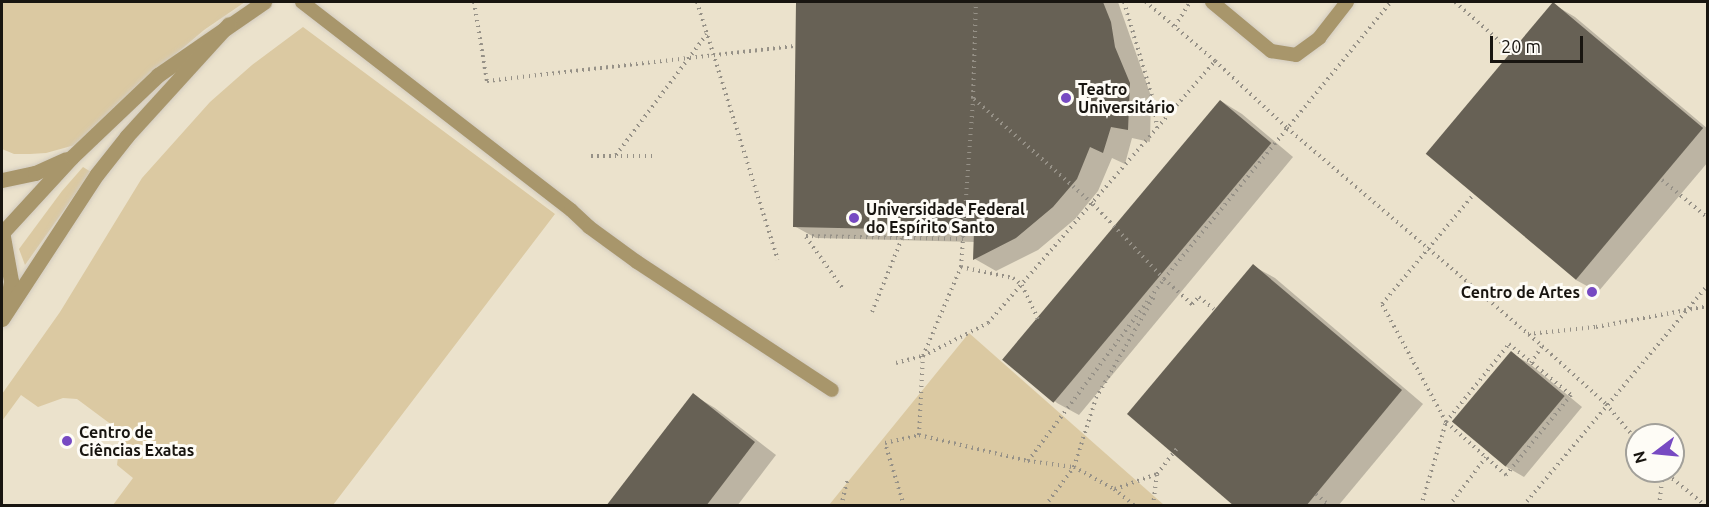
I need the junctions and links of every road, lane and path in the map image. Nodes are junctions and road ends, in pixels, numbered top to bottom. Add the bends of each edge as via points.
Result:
1 (264, 2) edge
2 (302, 2) edge
3 (474, 2) edge
4 (697, 2) edge
5 (976, 2) edge
6 (1124, 2) edge
7 (1146, 2) edge
8 (1190, 2) edge
9 (1212, 2) edge
10 (1347, 2) edge
11 (1391, 2) edge
12 (1455, 2) edge
13 (229, 24) junction
14 (1175, 26) junction
15 (707, 34) junction
16 (796, 46) dead end
17 (1511, 51) dead end
18 (714, 55) junction
19 (688, 60) junction
20 (1215, 61) junction
21 (973, 98) junction
22 (1157, 128) junction
23 (1287, 128) junction
24 (616, 155) junction
25 (591, 156) dead end
26 (655, 156) dead end
27 (72, 157) junction
28 (2, 180) edge
29 (1662, 180) dead end
30 (1474, 194) dead end
31 (1093, 204) junction
32 (1707, 218) edge
33 (2, 232) edge
34 (902, 238) junction
35 (963, 239) junction
36 (1427, 250) junction
37 (778, 260) dead end
38 (961, 267) junction
39 (1164, 279) junction
40 (1022, 285) junction
41 (1707, 285) edge
42 (844, 290) dead end
43 (1707, 306) edge
44 (1214, 309) dead end
45 (1686, 310) junction
46 (872, 312) dead end
47 (3, 316) edge
48 (1038, 319) dead end
49 (1528, 334) junction
50 (1542, 346) junction
51 (923, 356) junction
52 (896, 363) dead end
53 (1531, 363) junction
54 (832, 390) dead end
55 (1606, 405) junction
56 (1446, 422) junction
57 (1625, 427) edge
58 (919, 435) junction
59 (1176, 448) dead end
60 (1486, 457) junction
61 (1028, 461) junction
62 (1074, 466) junction
63 (1157, 474) junction
64 (848, 478) dead end
65 (1662, 483) edge
66 (1678, 483) edge
67 (1114, 489) junction
68 (1316, 494) dead end
69 (841, 506) edge
70 (904, 506) edge
71 (1045, 506) edge
72 (1135, 506) edge
73 (1153, 506) edge
74 (1330, 506) edge
75 (1421, 506) edge
76 (1449, 506) edge
77 (1523, 506) edge
78 (1659, 506) edge
79 (1706, 506) edge

1 - 13 street
2 - 54 lane via 589,227
3 - 19 path via 487,81
4 - 15 path
5 - 21 path
6 - 22 path via 1154,103
7 - 14 path
8 - 14 path
9 - 10 lane via 1270,51 1289,55 1296,55 1319,38
11 - 23 path
12 - 17 path
13 - 27 street via 158,75
13 - 47 street via 127,136
14 - 20 path
15 - 18 path
15 - 19 path
16 - 18 path
18 - 19 path
18 - 37 path
19 - 24 path
20 - 22 path
20 - 23 path
21 - 31 path
21 - 35 path
22 - 31 path
23 - 36 path
23 - 39 path
24 - 25 path
24 - 26 path
27 - 28 street via 35,173
27 - 33 street
29 - 32 path
30 - 36 path
31 - 39 path
31 - 40 path
33 - 47 street via 11,281
34 - 35 path
34 - 42 path via 806,236
34 - 46 path
35 - 38 path
36 - 49 path
36 - 56 path via 1382,304
38 - 40 path via 1013,278
38 - 51 path
39 - 44 path via 1192,304 1199,297
39 - 61 path
39 - 62 path via 1096,398
40 - 48 path
40 - 51 path via 988,323
41 - 45 path
43 - 45 path
45 - 49 path via 1596,327
45 - 55 path
49 - 50 path
50 - 53 path
50 - 55 path
51 - 52 path
51 - 58 path
53 - 56 path via 1509,344
53 - 60 path via 1571,395 1506,475
55 - 57 path
55 - 77 path
56 - 60 path
56 - 75 path
58 - 61 path
58 - 70 path via 885,443
59 - 63 path
60 - 76 path
61 - 62 path
62 - 67 path
62 - 71 path
63 - 67 path
63 - 73 path
64 - 69 path
65 - 78 path
66 - 79 path
67 - 72 path
68 - 74 path

